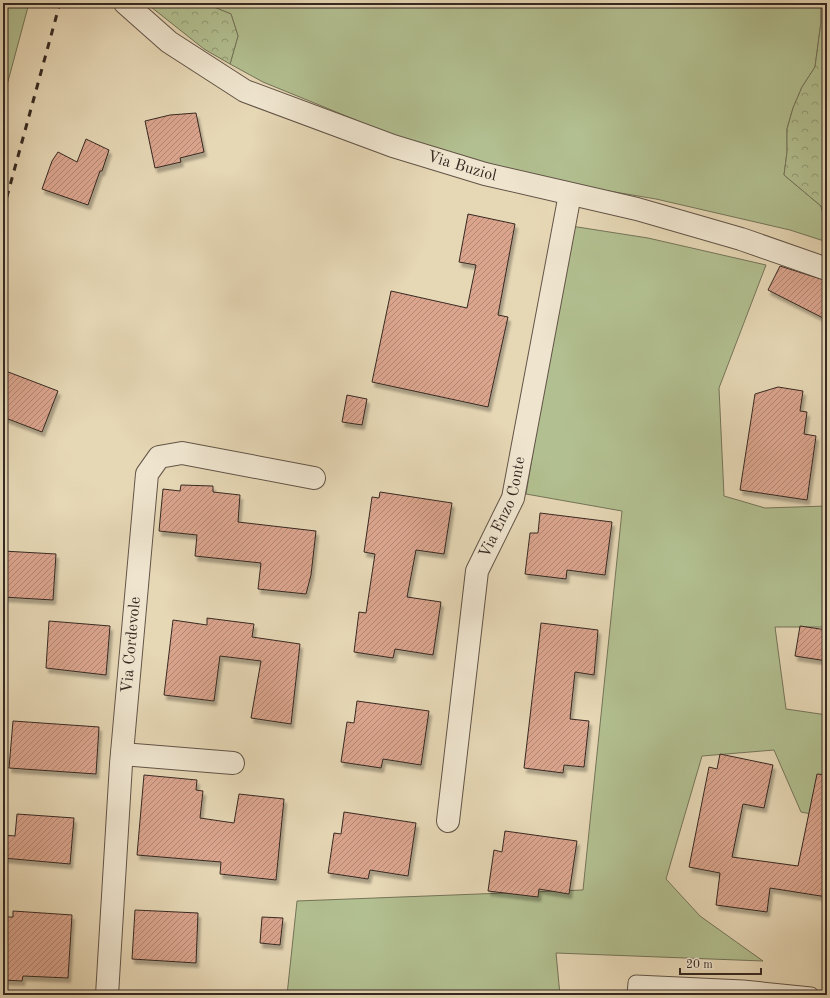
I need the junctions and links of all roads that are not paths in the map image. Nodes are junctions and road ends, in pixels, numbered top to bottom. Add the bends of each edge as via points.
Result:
1 (125, 3) edge
2 (570, 194) junction
3 (827, 270) edge
4 (314, 478) dead end
5 (122, 754) junction
6 (233, 763) dead end
7 (448, 821) dead end
8 (107, 995) edge
9 (635, 995) edge
10 (811, 995) edge

1 - 2 street, Via Buziol via 169,42 245,91 393,146 485,174
2 - 3 street, Via Buziol via 637,209 741,239
2 - 7 street, Via Enzo Conte via 513,498 477,572
4 - 5 street, Via Cordevole via 182,453 159,457 147,474
5 - 6 street
5 - 8 street, Via Cordevole
9 - 10 lane via 636,983 743,988

